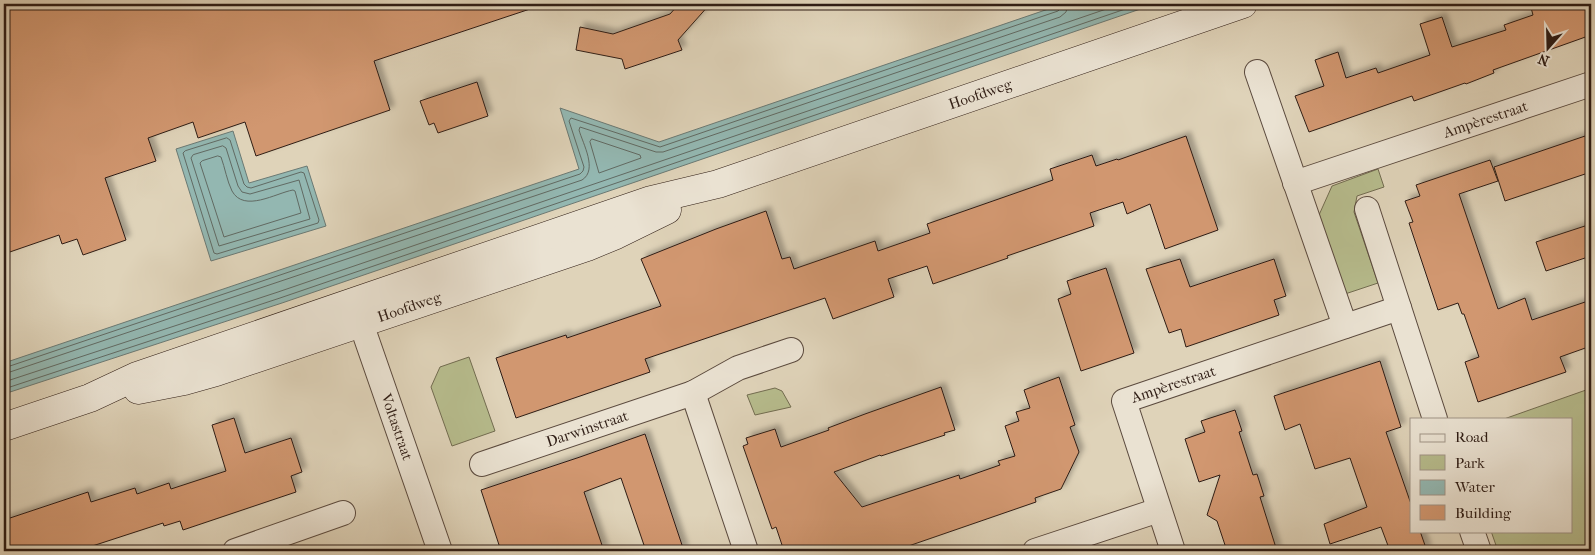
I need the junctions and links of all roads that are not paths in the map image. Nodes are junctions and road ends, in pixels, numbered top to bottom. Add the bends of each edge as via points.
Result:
1 (1243, 4) edge
2 (1257, 72) dead end
3 (1591, 84) edge
4 (1295, 183) junction
5 (1367, 209) dead end
6 (1399, 308) junction
7 (357, 312) junction
8 (1345, 326) junction
9 (791, 350) dead end
10 (693, 393) junction
11 (1435, 418) edge
12 (4, 428) edge
13 (482, 464) dead end
14 (1158, 510) junction
15 (343, 513) dead end
16 (1472, 532) edge
17 (235, 551) edge
18 (440, 551) edge
19 (746, 551) edge
20 (1035, 551) edge
21 (1173, 551) edge
22 (1478, 551) edge

1 - 7 main road, Hoofdweg via 718,184 651,200
2 - 4 street
3 - 4 street, Ampèrestraat
4 - 8 street
5 - 6 street
6 - 8 street, Ampèrestraat
6 - 11 street
7 - 12 main road, Hoofdweg via 137,376 90,398
7 - 18 street, Voltastraat
8 - 14 street, Ampèrestraat via 1124,401
9 - 10 street, Darwinstraat via 738,368
10 - 13 street, Darwinstraat
10 - 19 street
14 - 20 street
14 - 21 street, Ampèrestraat
15 - 17 street
16 - 22 street

